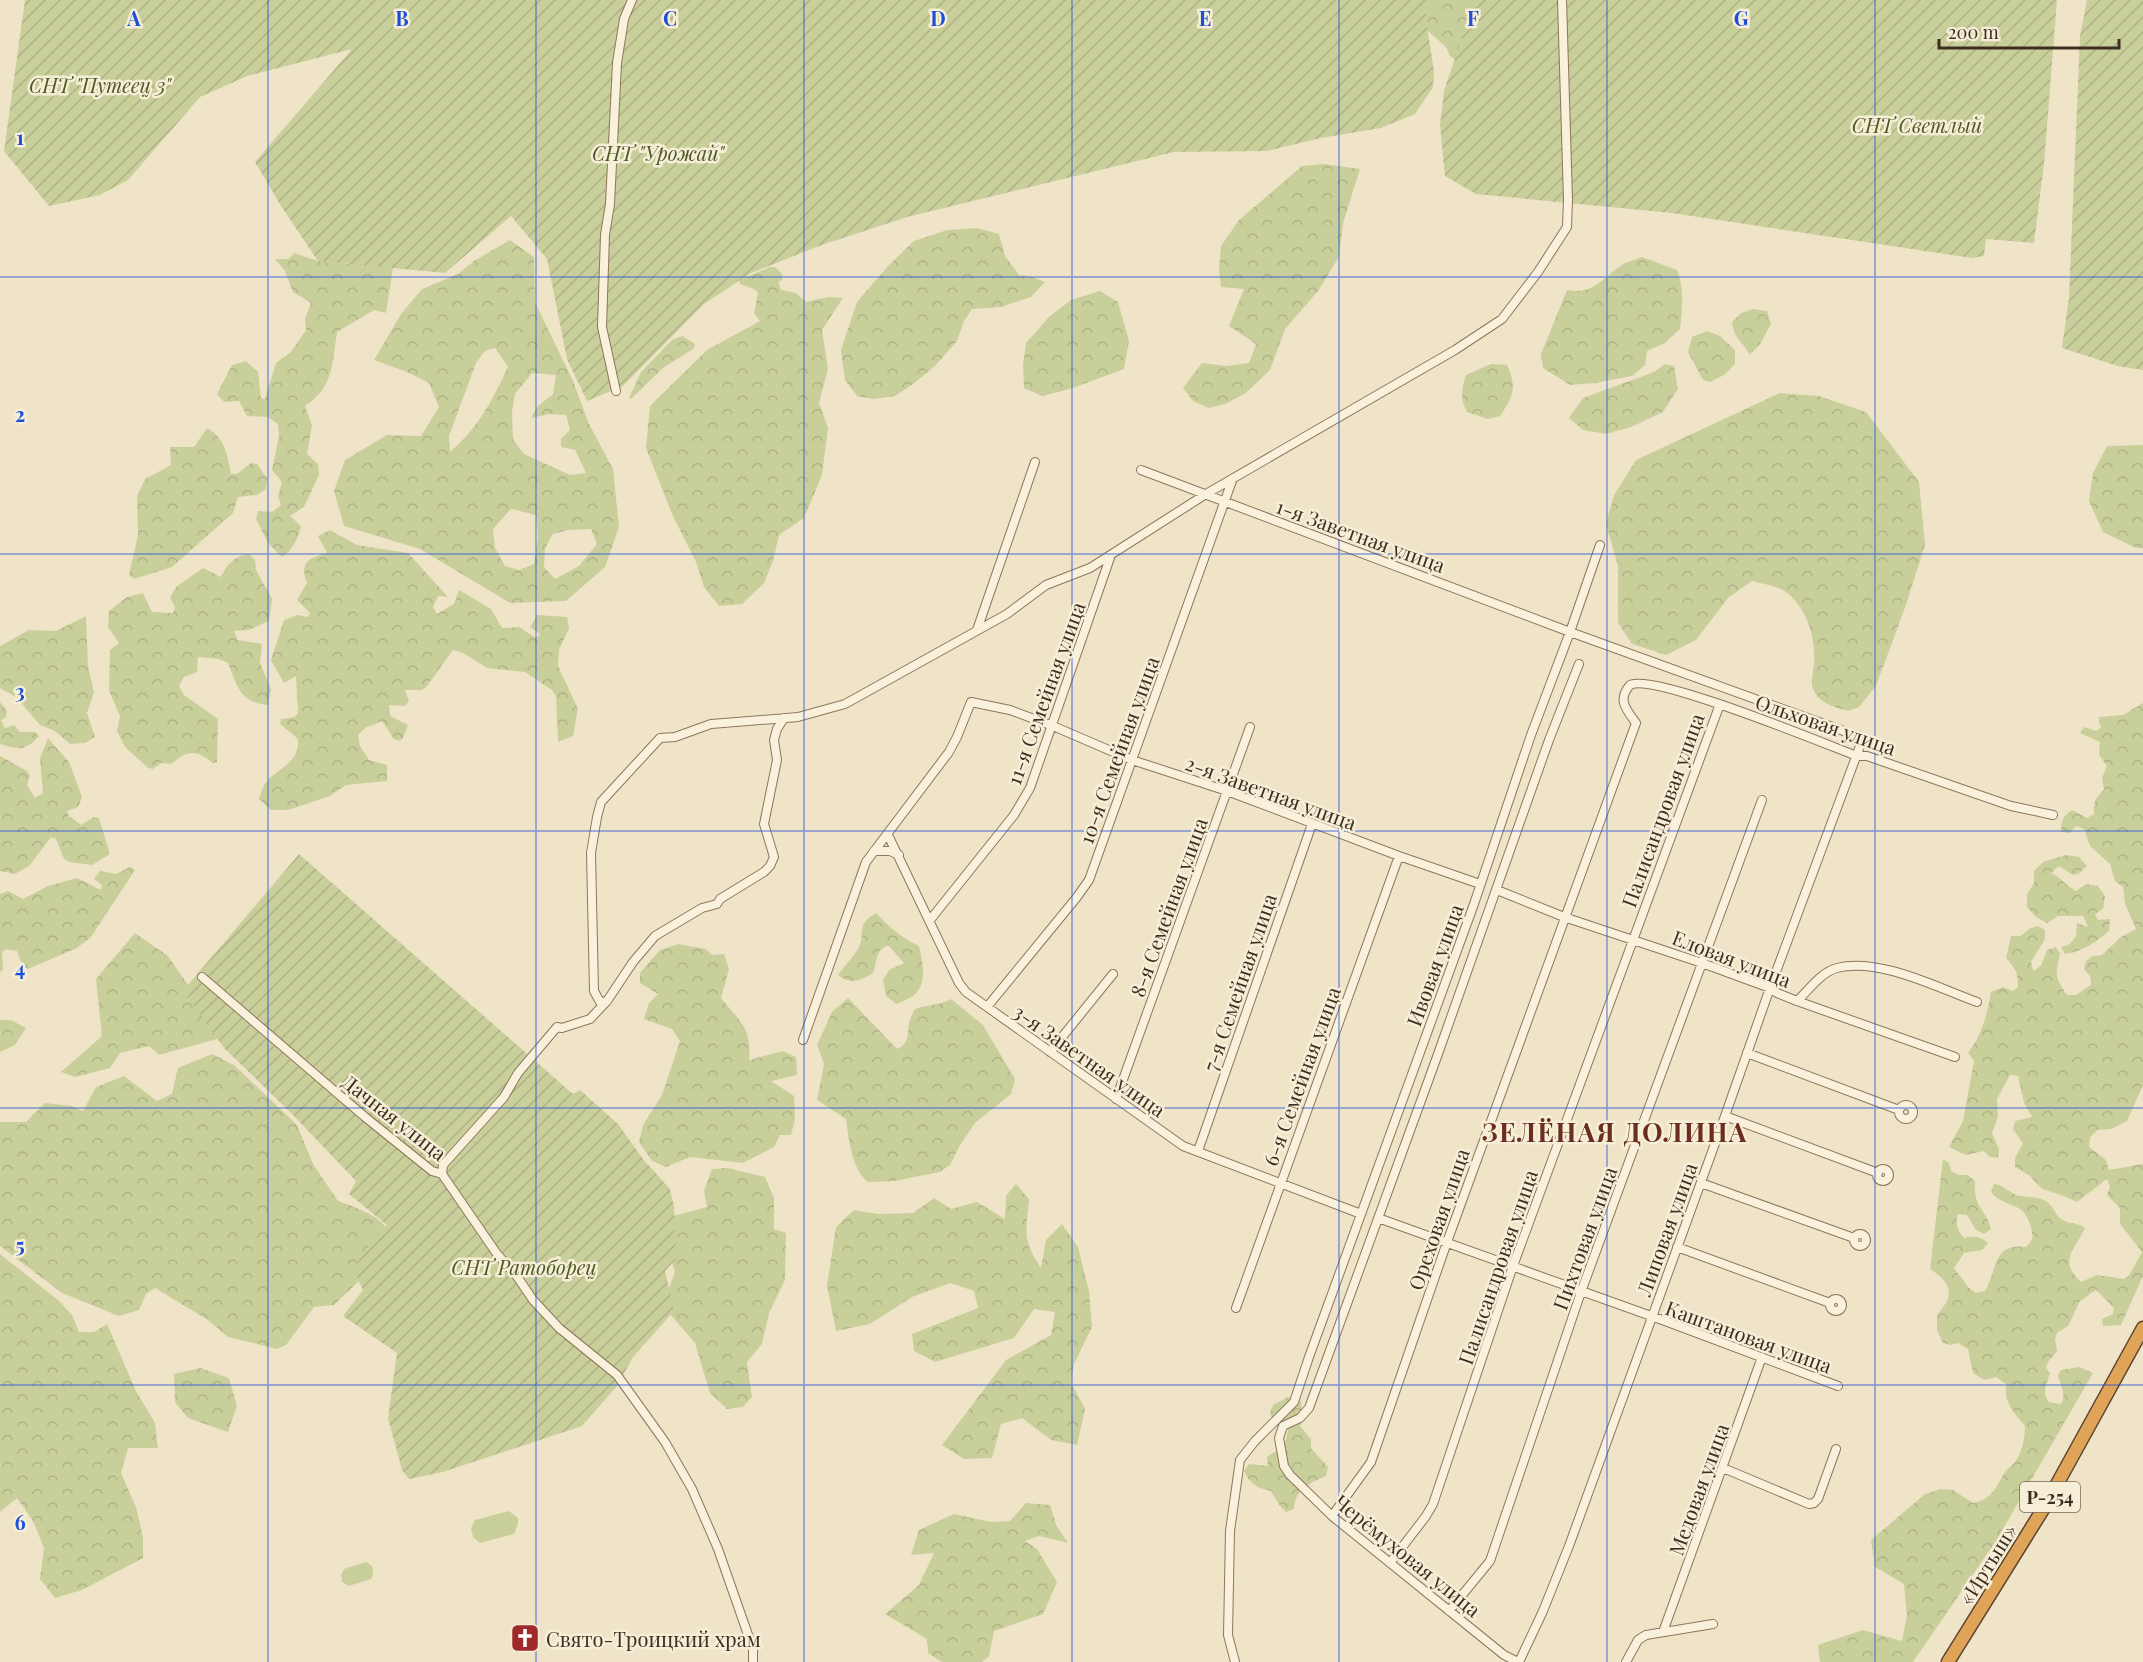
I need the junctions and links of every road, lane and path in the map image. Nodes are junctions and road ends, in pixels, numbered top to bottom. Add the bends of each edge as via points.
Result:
1 (632, 0) edge
2 (1562, 0) edge
3 (616, 391) dead end
4 (1035, 462) dead end
5 (1141, 470) dead end
6 (1233, 478) junction
7 (1206, 494) junction
8 (1224, 501) junction
9 (1600, 545) dead end
10 (1112, 555) junction
11 (977, 630) junction
12 (1570, 632) junction
13 (1579, 664) dead end
14 (1720, 704) junction
15 (784, 718) junction
16 (1636, 723) joint
17 (1053, 726) junction
18 (1250, 727) dead end
19 (1863, 738) joint
20 (1857, 756) junction
21 (1132, 760) junction
22 (1227, 791) junction
23 (1762, 800) dead end
24 (2053, 814) dead end
25 (1312, 824) junction
26 (888, 835) junction
27 (874, 851) junction
28 (899, 855) junction
29 (1399, 856) junction
30 (1480, 884) junction
31 (1497, 890) junction
32 (1564, 917) junction
33 (930, 920) junction
34 (1632, 939) junction
35 (1702, 963) junction
36 (1113, 974) dead end
37 (202, 978) dead end
38 (1770, 988) junction
39 (607, 1001) junction
40 (1797, 1001) junction
41 (1977, 1002) dead end
42 (987, 1007) junction
43 (803, 1040) dead end
44 (1050, 1052) junction
45 (1747, 1053) junction
46 (1955, 1057) dead end
47 (1116, 1099) junction
48 (1899, 1110) dead end
49 (1725, 1116) junction
50 (1198, 1151) junction
51 (1878, 1173) dead end
52 (441, 1174) junction
53 (1701, 1183) junction
54 (1280, 1184) junction
55 (1361, 1214) junction
56 (1378, 1218) junction
57 (1854, 1238) dead end
58 (1447, 1242) junction
59 (1677, 1247) junction
60 (1513, 1266) junction
61 (1581, 1292) junction
62 (1830, 1303) dead end
63 (1236, 1308) dead end
64 (1652, 1318) junction
65 (2143, 1328) edge
66 (1762, 1357) junction
67 (1838, 1386) dead end
68 (1836, 1449) dead end
69 (1284, 1466) joint
70 (1723, 1468) junction
71 (1332, 1515) junction
72 (1390, 1563) junction
73 (1449, 1611) junction
74 (1713, 1624) dead end
75 (1663, 1632) junction
76 (753, 1662) edge
77 (1235, 1662) edge
78 (1519, 1662) edge
79 (1626, 1662) edge
80 (1948, 1662) edge

1 - 3 street via 624,19 617,63 610,204 604,235 602,327
2 - 6 street via 1567,227 1538,272 1502,320
4 - 11 street
5 - 7 street, 1-я Заветная улица
6 - 7 street
6 - 8 street, 10-я Семейная улица
7 - 8 street, 1-я Заветная улица
7 - 10 street
8 - 12 street, 1-я Заветная улица
8 - 21 street, 10-я Семейная улица
9 - 12 street, Ивовая улица
10 - 11 street via 1046,585
10 - 17 street, 11-я Семейная улица
11 - 15 street via 845,704
12 - 19 street, 1-я Заветная улица
12 - 30 street, Ивовая улица
13 - 31 street, Ивовая улица
14 - 16 street, Ольховая улица via 1635,682 1626,690 1622,702
14 - 20 street, Ольховая улица
14 - 34 street, Палисандровая улица
15 - 39 street via 774,740 777,760 764,824 774,857 770,866 720,898 717,904 702,908 656,936
15 - 39 street via 711,724 675,737 660,738 602,802 591,853 591,909 594,991 600,1002
16 - 32 street, Ореховая улица
17 - 21 street, 2-я Заветная улица
17 - 26 street, 2-я Заветная улица via 1010,710 971,702 949,752
17 - 33 street, 11-я Семейная улица via 1020,807
18 - 22 street, 8-я Семейная улица
19 - 20 street, Липовая улица
20 - 24 street, Ольховая улица via 1867,756 2011,806
20 - 38 street, Липовая улица
21 - 22 street, 2-я Заветная улица
21 - 42 street, 10-я Семейная улица via 1084,889
22 - 25 street, 2-я Заветная улица
22 - 47 street, 8-я Семейная улица
23 - 35 street, Пихтовая улица
25 - 29 street, 2-я Заветная улица
25 - 50 street, 7-я Семейная улица
26 - 27 street
26 - 28 street, 3-я Заветная улица
27 - 28 street
27 - 43 street via 861,873
28 - 33 street, 3-я Заветная улица
29 - 30 street, 2-я Заветная улица
29 - 54 street, 6-я Семейная улица
30 - 55 street, Ивовая улица
31 - 32 street, Еловая улица
31 - 56 street, Ивовая улица
32 - 34 street, Еловая улица
32 - 58 street, Ореховая улица
33 - 42 street, 3-я Заветная улица via 959,983
34 - 35 street, Еловая улица
34 - 60 street, Палисандровая улица
35 - 38 street, Еловая улица
35 - 61 street, Пихтовая улица
36 - 44 street
37 - 52 street, Дачная улица via 373,1124 432,1172
38 - 40 street, Еловая улица
38 - 45 street, Липовая улица
39 - 52 street via 590,1019 557,1027 518,1073 504,1097 443,1165
40 - 41 street via 1828,973 1855,967 1882,969
40 - 46 street, Еловая улица
42 - 44 street, 3-я Заветная улица
44 - 47 street, 3-я Заветная улица
45 - 48 street
45 - 49 street, Липовая улица
47 - 50 street, 3-я Заветная улица via 1183,1146
49 - 51 street
49 - 53 street, Липовая улица
50 - 54 street, 3-я Заветная улица
52 - 76 street, Дачная улица via 539,1307 617,1375 665,1442 692,1489 718,1549 753,1649
53 - 57 street
53 - 59 street, Липовая улица
54 - 55 street, 3-я Заветная улица
54 - 63 street, 6-я Семейная улица
55 - 77 street, Ивовая улица via 1297,1396 1240,1460 1230,1531 1227,1635
56 - 58 street, Каштановая улица
56 - 69 street, Ивовая улица via 1309,1408 1280,1432
58 - 60 street, Каштановая улица
58 - 71 street, Ореховая улица via 1371,1462
59 - 62 street
59 - 64 street, Липовая улица
60 - 61 street, Каштановая улица
60 - 72 street, Палисандровая улица via 1430,1510
61 - 64 street, Каштановая улица
61 - 73 street, Пихтовая улица via 1490,1562
64 - 66 street, Каштановая улица
64 - 78 street, Липовая улица via 1569,1546
65 - 80 highway, «Иртыш» / Р-254 via 2051,1496
66 - 67 street, Каштановая улица
66 - 70 street, Медовая улица
68 - 70 street via 1818,1499 1809,1504
69 - 71 street, Черёмуховая улица
70 - 75 street, Медовая улица
71 - 72 street, Черёмуховая улица
72 - 73 street, Черёмуховая улица
73 - 78 street, Черёмуховая улица via 1504,1655
74 - 75 street
75 - 79 street via 1638,1640

